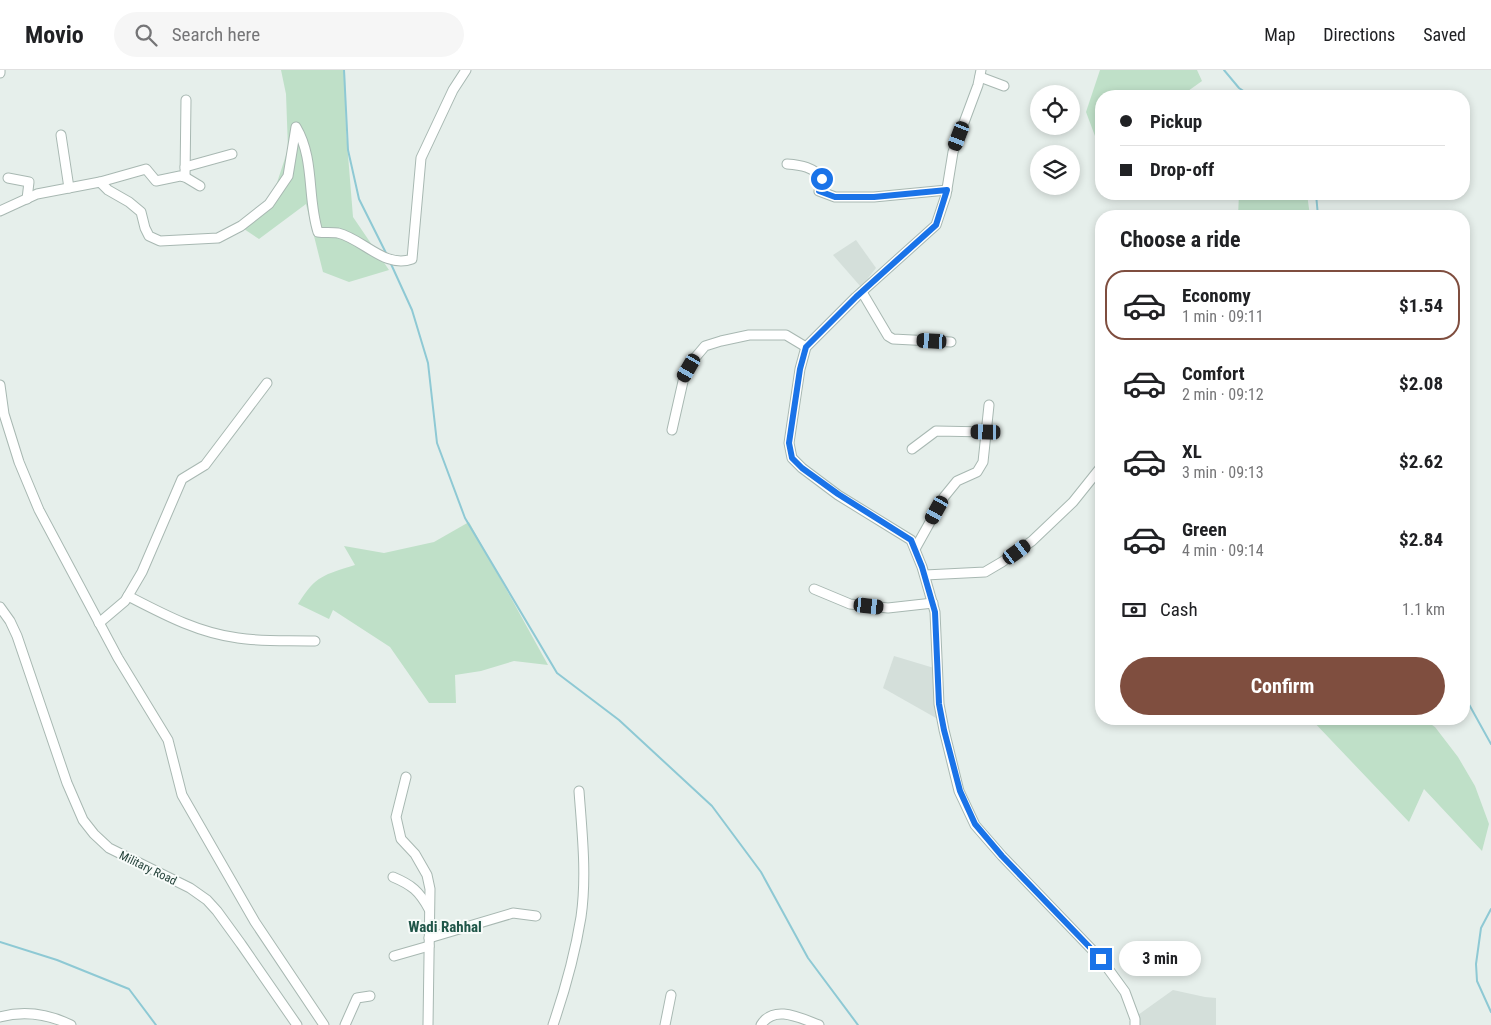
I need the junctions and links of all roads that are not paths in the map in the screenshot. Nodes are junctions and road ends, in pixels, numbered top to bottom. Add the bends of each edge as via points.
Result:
1 (466, 70) edge
2 (981, 73) edge
3 (1004, 86) dead end
4 (186, 100) dead end
5 (61, 135) dead end
6 (232, 154) dead end
7 (787, 164) dead end
8 (185, 167) junction
9 (186, 176) junction
10 (8, 178) dead end
11 (100, 182) junction
12 (200, 186) dead end
13 (69, 188) junction
14 (947, 190) junction
15 (27, 199) junction
16 (0, 210) edge
17 (862, 292) junction
18 (951, 342) dead end
19 (806, 347) junction
20 (267, 383) dead end
21 (0, 385) edge
22 (989, 405) dead end
23 (672, 430) dead end
24 (986, 432) junction
25 (912, 449) dead end
26 (1095, 474) edge
27 (915, 549) junction
28 (924, 574) junction
29 (814, 589) dead end
30 (128, 596) junction
31 (933, 603) junction
32 (0, 607) edge
33 (99, 623) junction
34 (315, 641) dead end
35 (406, 777) dead end
36 (579, 791) dead end
37 (393, 877) dead end
38 (429, 909) junction
39 (536, 916) dead end
40 (429, 942) junction
41 (394, 956) dead end
42 (671, 995) dead end
43 (370, 996) dead end
44 (0, 1017) edge
45 (71, 1025) edge
46 (297, 1025) edge
47 (324, 1025) edge
48 (346, 1025) edge
49 (428, 1025) edge
50 (554, 1025) edge
51 (665, 1025) edge
52 (760, 1025) edge
53 (819, 1025) edge
54 (1135, 1025) edge

1 - 11 street via 421,158 412,258 403,262 388,259 338,233 318,232 303,138 296,127 288,176 269,204 241,226 218,238 160,241 149,236 141,212
2 - 3 street
2 - 14 street via 953,152
4 - 8 street
5 - 13 street
6 - 8 street
7 - 14 street via 818,172 822,179 819,191 835,197
8 - 9 street
9 - 11 street via 156,181 146,169
9 - 12 street
10 - 15 street via 29,182
11 - 13 street
13 - 15 street
14 - 17 street via 936,225
15 - 16 street
17 - 18 street via 888,336
17 - 19 street
19 - 23 street via 786,335 749,335 705,346 684,377
19 - 27 street via 789,443 792,458 838,494 911,540
20 - 30 street via 205,465 182,479 142,572
21 - 33 street via 4,414 22,470 39,510
22 - 24 street
24 - 25 street via 936,431
24 - 27 street via 983,462 977,472 957,481 944,497
26 - 28 street via 1032,541 986,572
27 - 28 street
28 - 31 street
29 - 31 street via 850,604 888,608
30 - 33 street
30 - 34 street via 201,630 238,638
31 - 54 street via 939,704 960,791 975,824 1101,959 1125,992
32 - 46 street, Military Road via 17,636 67,783 83,820 109,848 190,888 207,900
33 - 47 street via 168,740 182,795 255,922
35 - 38 street via 396,817 401,840 415,854 427,875
36 - 50 street via 584,864 581,916 567,984
37 - 38 street via 411,885
38 - 40 street
39 - 40 street via 513,913
40 - 41 street
40 - 49 street
42 - 51 street
43 - 48 street via 357,998
44 - 45 street via 12,1013 35,1013
52 - 53 street via 765,1018 779,1013

